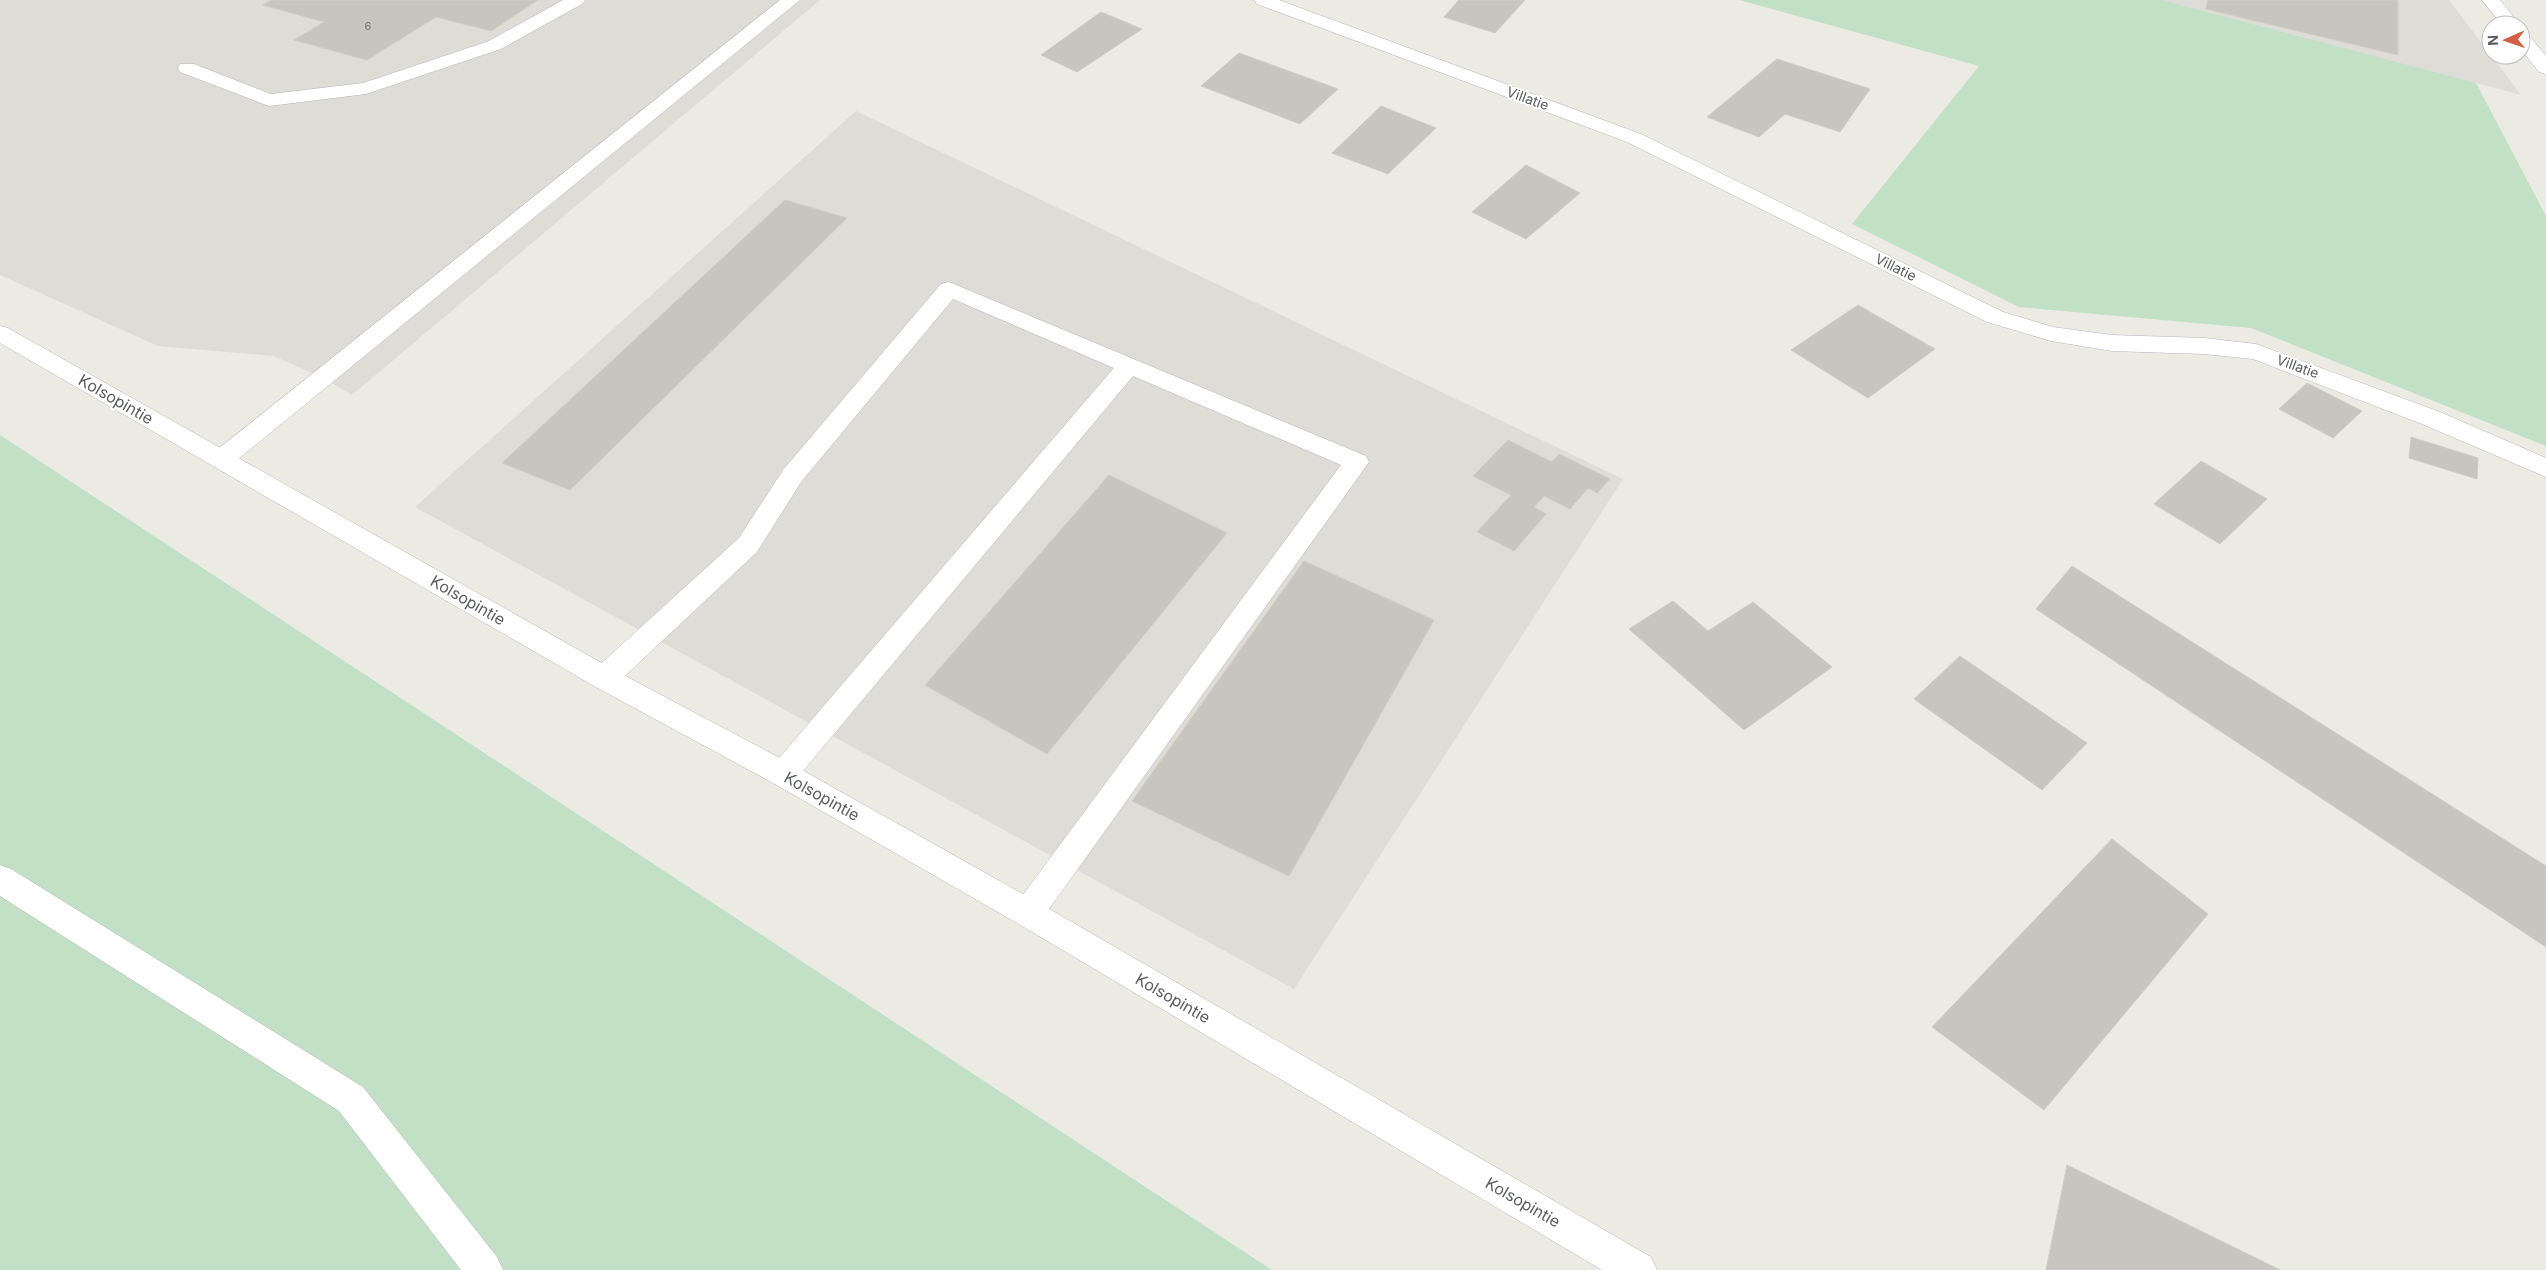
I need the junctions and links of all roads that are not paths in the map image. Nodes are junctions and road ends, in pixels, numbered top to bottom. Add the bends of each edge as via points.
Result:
1 (576, 0) edge
2 (791, 0) edge
3 (1263, 0) edge
4 (2491, 0) edge
5 (2503, 15) edge
6 (2531, 49) edge
7 (187, 68) dead end
8 (2546, 68) edge
9 (0, 333) edge
10 (1129, 365) junction
11 (222, 459) junction
12 (2546, 468) edge
13 (604, 678) junction
14 (783, 774) junction
15 (0, 879) edge
16 (1028, 913) junction
17 (484, 1270) edge
18 (1638, 1270) edge

1 - 7 street via 496,45 366,88 268,100
2 - 11 street
3 - 12 street, Villatie via 1634,138 1995,316 2052,334 2256,352 2414,411
4 - 5 street
6 - 8 street
9 - 11 street, Kolsopintie
10 - 13 street via 949,288 792,476 748,545
10 - 14 street
10 - 16 street via 1358,462
11 - 13 street, Kolsopintie
13 - 14 street, Kolsopintie
14 - 16 street, Kolsopintie
15 - 17 street via 351,1099
16 - 18 street, Kolsopintie

